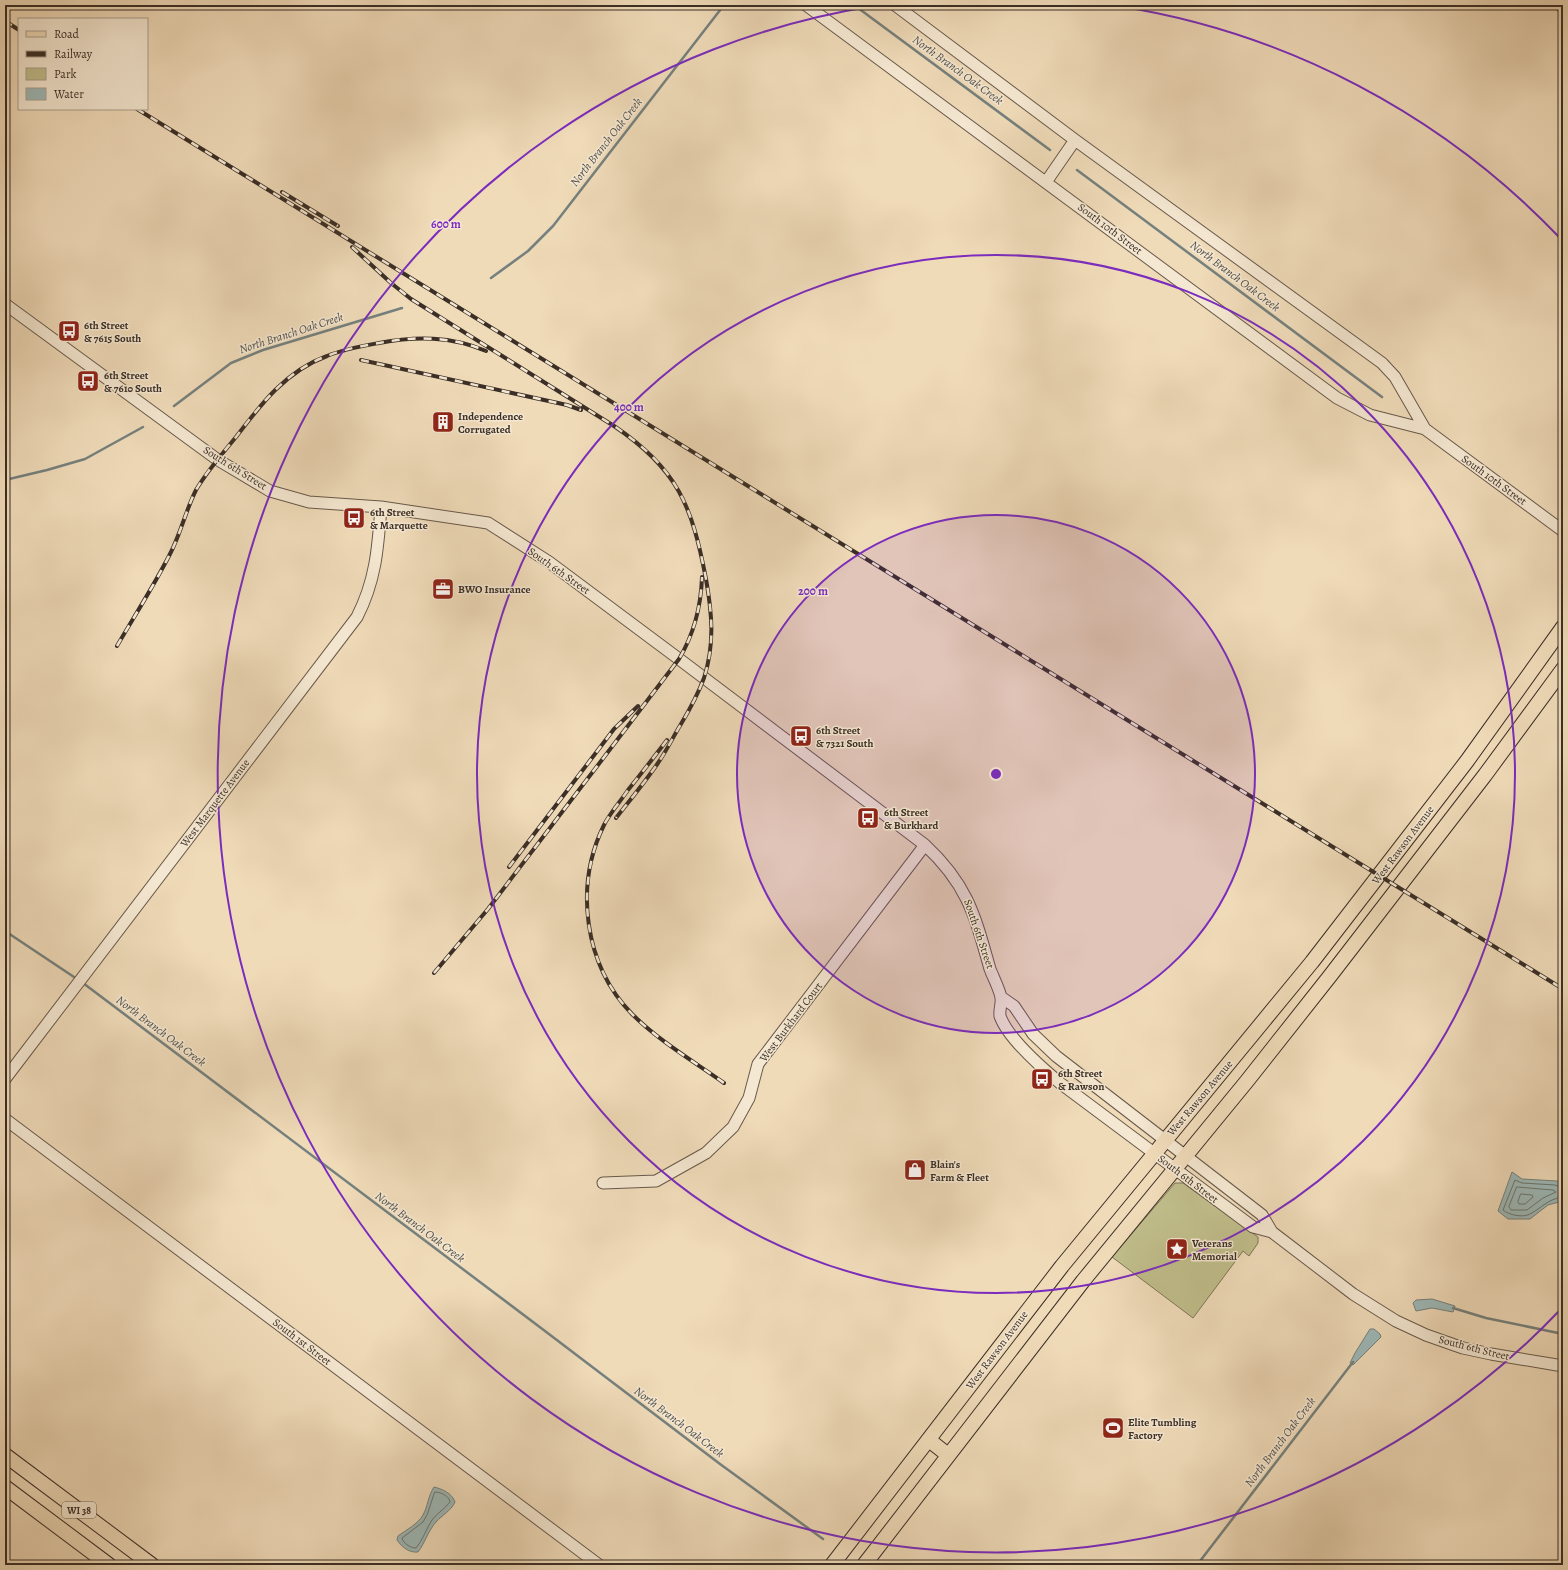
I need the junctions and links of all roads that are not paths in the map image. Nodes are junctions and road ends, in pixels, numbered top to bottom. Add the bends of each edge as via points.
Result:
1 (806, 5) edge
2 (895, 5) edge
3 (1560, 5) edge
4 (1563, 8) edge
5 (1075, 140) junction
6 (1046, 182) junction
7 (5, 304) edge
8 (1425, 429) junction
9 (381, 507) junction
10 (1563, 531) edge
11 (1563, 627) edge
12 (1563, 669) edge
13 (925, 845) junction
14 (1001, 997) junction
15 (5, 1079) edge
16 (5, 1119) edge
17 (1165, 1140) junction
18 (1154, 1154) junction
19 (1185, 1155) junction
20 (1174, 1169) junction
21 (602, 1183) dead end
22 (1272, 1232) junction
23 (1563, 1366) edge
24 (929, 1440) junction
25 (5, 1455) edge
26 (948, 1455) junction
27 (5, 1487) edge
28 (109, 1565) edge
29 (152, 1565) edge
30 (599, 1565) edge
31 (832, 1565) edge
32 (864, 1565) edge

1 - 6 street, South 10th Street
2 - 5 street, South 10th Street
3 - 4 street
5 - 6 street
5 - 8 street, South 10th Street via 1382,363 1395,377
6 - 8 street, South 10th Street via 1338,398 1370,415
7 - 9 street, South 6th Street via 218,460 270,491 308,502
8 - 10 street, South 10th Street
9 - 13 street, South 6th Street via 488,523 555,567
9 - 15 street, West Marquette Avenue via 375,569 368,594 357,617
11 - 17 main road, West Rawson Avenue via 1467,761 1375,882
12 - 19 main road, West Rawson Avenue via 1481,781 1326,982
13 - 14 street, South 6th Street via 947,867 964,893 976,919
13 - 21 street, West Burkhard Court via 758,1064 749,1098 733,1127 706,1153 656,1181
14 - 17 street, South 6th Street via 1014,1006 1034,1034 1056,1056
14 - 18 street, South 6th Street via 1000,1015 1009,1031 1031,1058 1061,1084
16 - 30 street, South 1st Street
17 - 18 main road, West Rawson Avenue
17 - 19 street, South 6th Street
18 - 20 street, South 6th Street
18 - 24 main road, West Rawson Avenue via 1058,1272
19 - 20 main road, West Rawson Avenue
19 - 22 street, South 6th Street via 1262,1214
20 - 22 street, South 6th Street via 1253,1227
20 - 26 main road, West Rawson Avenue
22 - 23 street, South 6th Street via 1358,1297 1421,1333 1463,1348
24 - 26 main road
24 - 31 main road, West Rawson Avenue
25 - 29 main road, WI 38
26 - 32 main road, West Rawson Avenue
27 - 28 main road, WI 38

